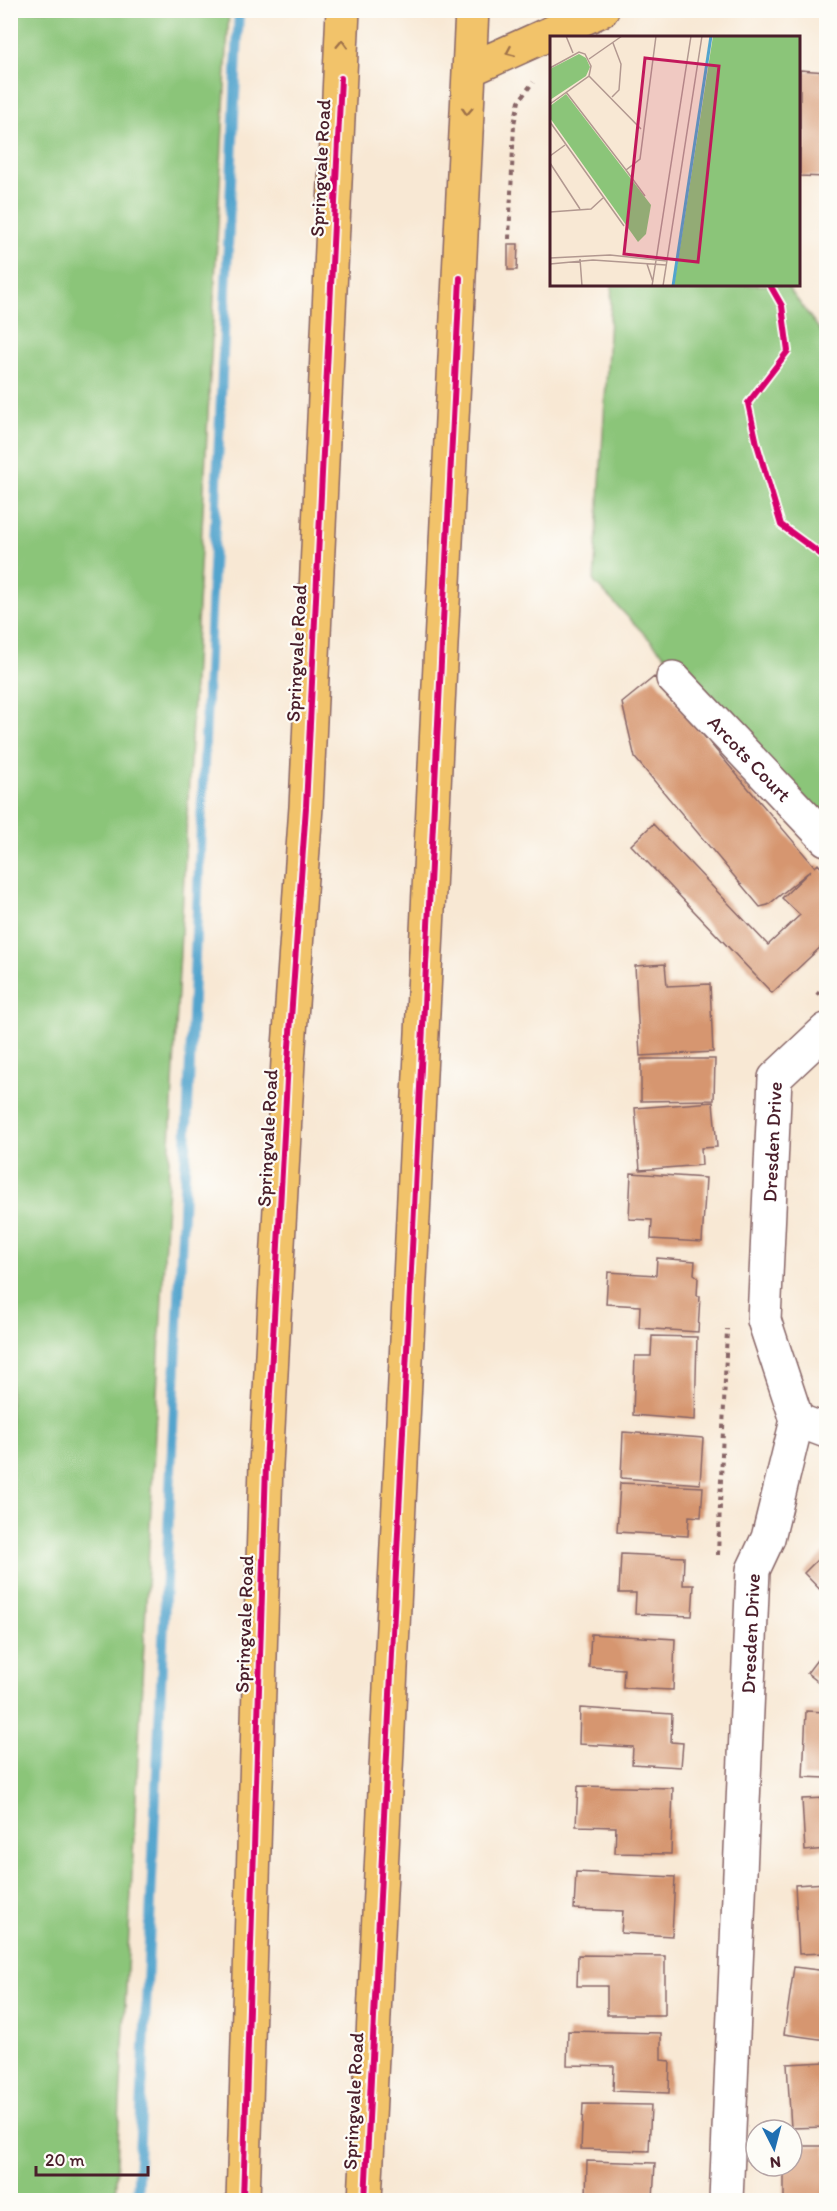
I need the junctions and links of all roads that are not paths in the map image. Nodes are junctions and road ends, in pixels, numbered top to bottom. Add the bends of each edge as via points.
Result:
1 (344, 10) edge
2 (472, 10) edge
3 (602, 10) edge
4 (565, 36) edge
5 (550, 46) edge
6 (469, 70) junction
7 (673, 678) dead end
8 (826, 839) edge
9 (826, 1030) edge
10 (812, 1425) edge
11 (243, 2200) edge
12 (365, 2200) edge
13 (726, 2200) edge

11 -> 1 highway, Springvale Road via 266,1465 306,807
2 - 6 highway, Springvale Road
3 -> 4 highway
5 -> 6 highway via 540,53
6 -> 12 highway, Springvale Road
7 - 8 street, Arcots Court
9 - 10 street, Dresden Drive via 775,1078 764,1320
10 - 13 street, Dresden Drive via 753,1570

